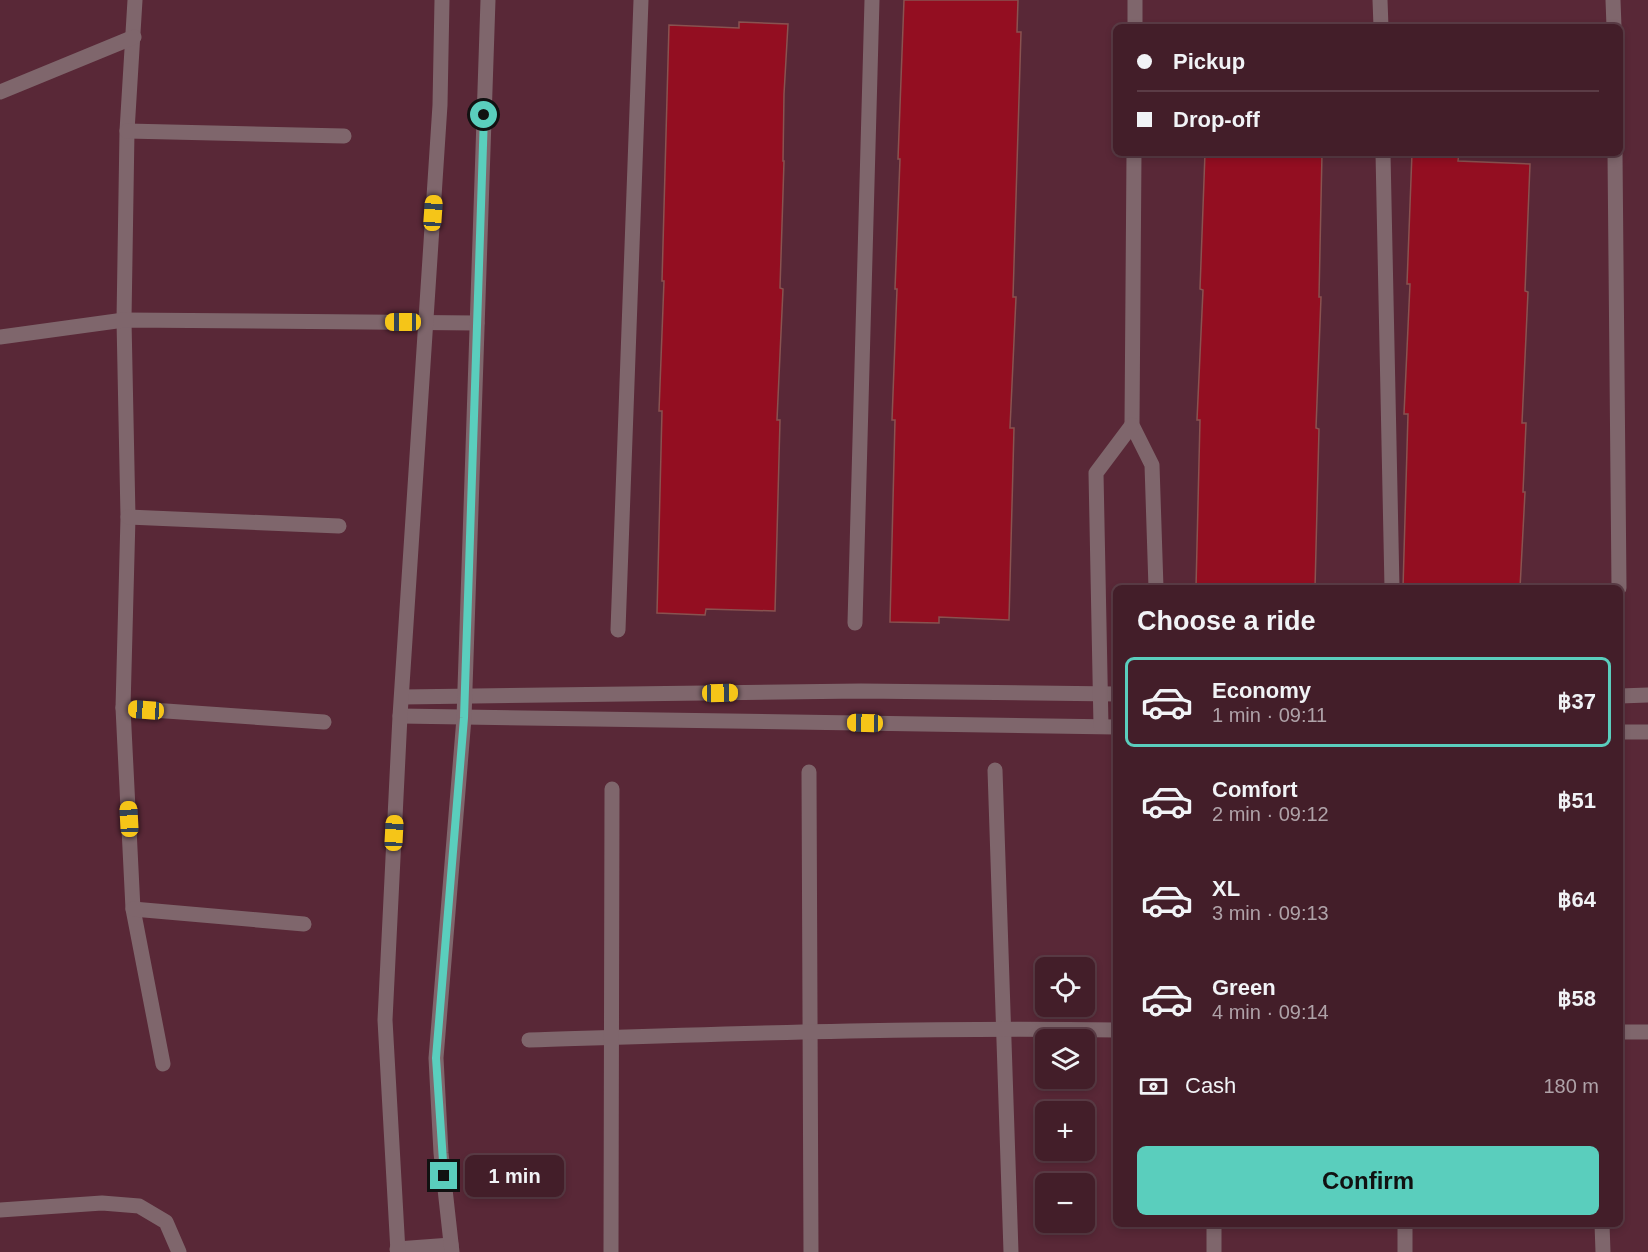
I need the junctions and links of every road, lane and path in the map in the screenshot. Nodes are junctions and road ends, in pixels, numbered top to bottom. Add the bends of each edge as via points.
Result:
1 (135, 0) edge
2 (442, 0) edge
3 (488, 0) edge
4 (641, 0) edge
5 (872, 0) edge
6 (1135, 0) edge
7 (1380, 0) edge
8 (1613, 0) edge
9 (1135, 24) edge
10 (1381, 24) edge
11 (1614, 24) edge
12 (134, 37) junction
13 (0, 92) edge
14 (128, 131) junction
15 (344, 136) dead end
16 (1134, 156) edge
17 (1383, 156) edge
18 (1615, 156) edge
19 (124, 320) junction
20 (426, 322) junction
21 (477, 323) junction
22 (0, 337) edge
23 (1132, 425) junction
24 (128, 517) junction
25 (339, 526) dead end
26 (1156, 585) edge
27 (1392, 585) edge
28 (1619, 585) edge
29 (855, 623) dead end
30 (618, 630) dead end
31 (1100, 694) junction
32 (1113, 694) edge
33 (1648, 695) edge
34 (464, 696) junction
35 (1623, 696) edge
36 (402, 697) junction
37 (123, 708) junction
38 (400, 716) junction
39 (464, 718) junction
40 (324, 722) dead end
41 (1108, 727) edge
42 (1623, 732) edge
43 (1648, 732) edge
44 (995, 770) dead end
45 (809, 772) dead end
46 (612, 789) dead end
47 (133, 909) junction
48 (304, 924) dead end
49 (1004, 1028) junction
50 (1113, 1030) edge
51 (810, 1031) junction
52 (1623, 1032) edge
53 (1648, 1032) edge
54 (612, 1038) junction
55 (529, 1040) dead end
56 (163, 1064) dead end
57 (0, 1210) edge
58 (1214, 1227) edge
59 (1405, 1227) edge
60 (1602, 1227) edge
61 (451, 1248) edge
62 (397, 1251) edge
63 (179, 1252) edge
64 (611, 1252) edge
65 (811, 1252) edge
66 (1011, 1252) edge
67 (1214, 1252) edge
68 (1405, 1252) edge
69 (1602, 1252) edge

1 - 12 street
2 - 20 street via 440,105
3 - 21 street
4 - 30 street
5 - 29 street
6 - 9 street
7 - 10 street
8 - 11 street
12 - 13 street
12 - 14 street
14 - 15 street
14 - 19 street
16 - 23 street
17 - 27 street
18 - 28 street
19 - 20 street
19 - 22 street
19 - 24 street
20 - 21 street
20 - 36 street
21 - 34 street
23 - 26 street via 1152,465
23 - 31 street via 1096,473
24 - 25 street
24 - 37 street
31 - 32 street
31 - 34 street via 861,691
31 - 41 street
33 - 35 street
34 - 36 street
34 - 39 street
36 - 38 street
37 - 40 street
37 - 47 street
38 - 39 street
38 - 62 street via 385,1020
39 - 41 street
39 - 61 street via 436,1058
42 - 43 street
44 - 49 street
45 - 51 street
46 - 54 street
47 - 48 street
47 - 56 street
49 - 50 street
49 - 51 street
49 - 66 street
51 - 54 street
51 - 65 street
52 - 53 street
54 - 55 street
54 - 64 street
57 - 63 street via 102,1203 139,1206 166,1222
58 - 67 street
59 - 68 street
60 - 69 street
61 - 62 street

